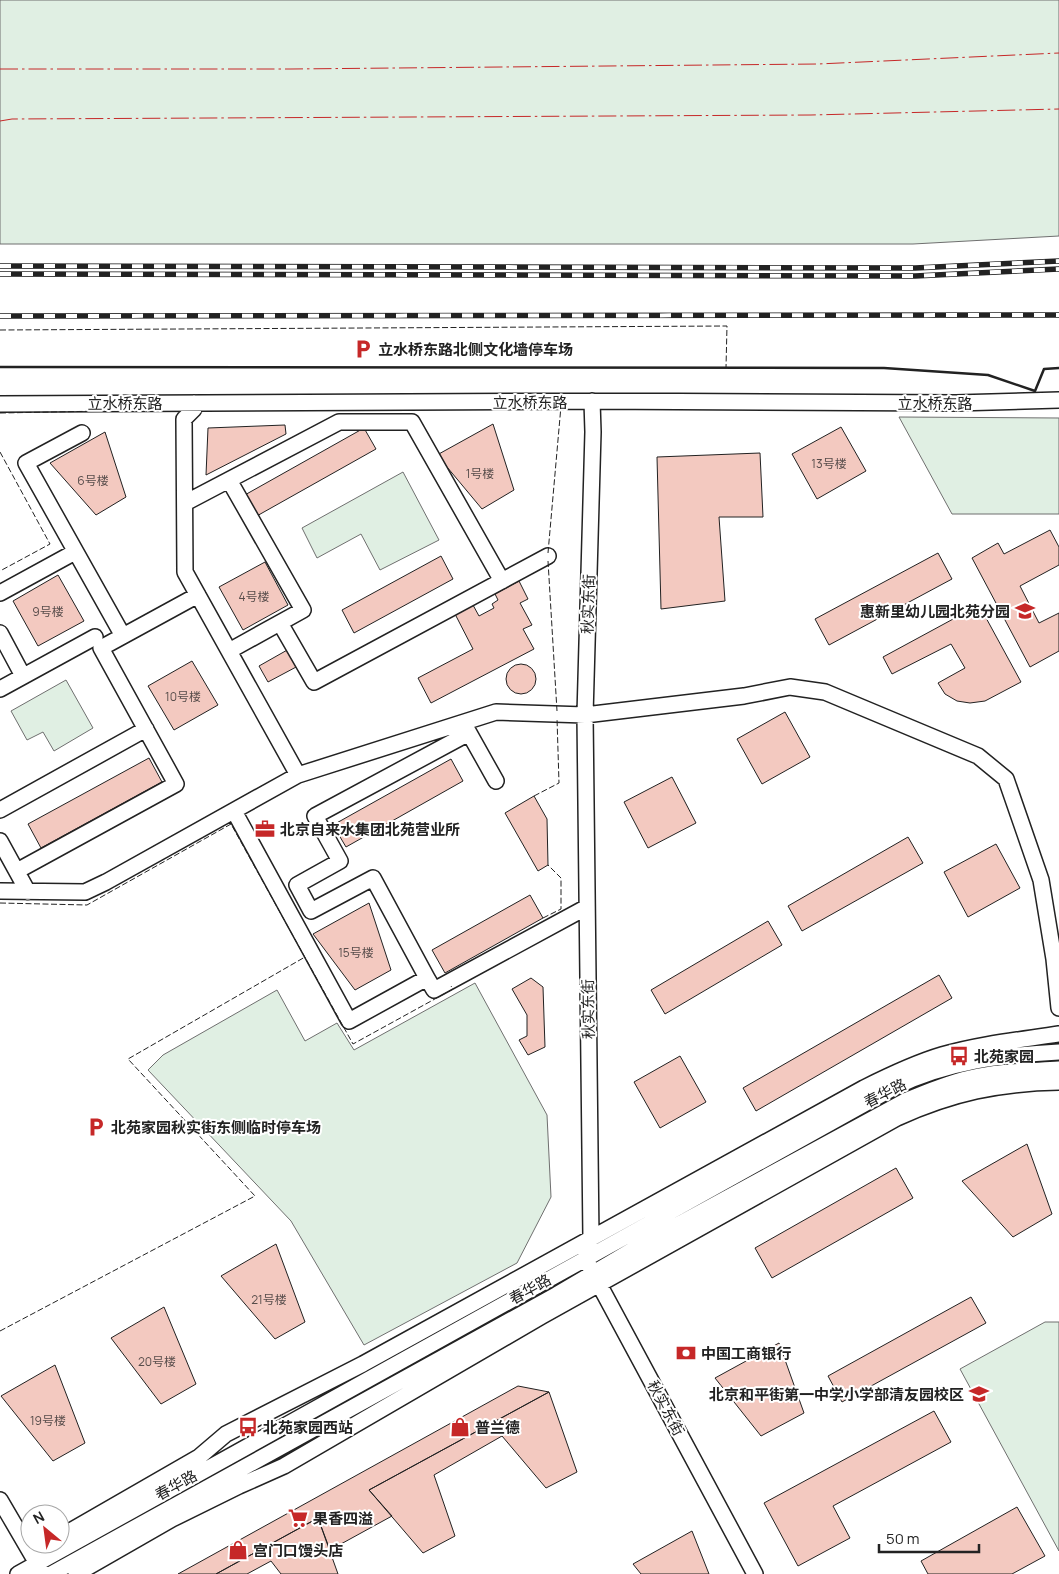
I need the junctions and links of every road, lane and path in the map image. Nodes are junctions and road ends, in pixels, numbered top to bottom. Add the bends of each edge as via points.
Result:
1 (1059, 400) edge
2 (592, 401) junction
3 (194, 403) junction
4 (0, 404) edge
5 (82, 433) dead end
6 (229, 480) junction
7 (185, 503) junction
8 (75, 552) junction
9 (548, 556) dead end
10 (502, 581) junction
11 (0, 593) edge
12 (198, 595) junction
13 (280, 622) junction
14 (120, 630) junction
15 (0, 633) edge
16 (98, 642) junction
17 (229, 651) junction
18 (23, 676) junction
19 (0, 689) edge
20 (585, 715) junction
21 (466, 728) junction
22 (146, 729) junction
23 (298, 775) junction
24 (496, 781) dead end
25 (0, 810) edge
26 (234, 811) junction
27 (0, 841) edge
28 (17, 871) junction
29 (0, 891) edge
30 (28, 892) junction
31 (587, 906) junction
32 (427, 978) junction
33 (1059, 1008) edge
34 (1059, 1034) edge
35 (1059, 1052) edge
36 (1059, 1069) edge
37 (1059, 1082) edge
38 (590, 1239) junction
39 (586, 1258) junction
40 (597, 1278) junction
41 (0, 1500) edge
42 (70, 1531) edge
43 (37, 1563) edge
44 (18, 1574) edge
45 (51, 1574) edge
46 (76, 1574) edge
47 (755, 1574) edge

1 - 2 street, 立水桥东路 via 956,404
2 - 3 street, 立水桥东路
2 - 20 street, 秋实东街
3 - 4 street, 立水桥东路
3 - 7 street via 194,409 184,419
5 - 8 street via 26,463
6 - 7 street
6 - 10 street via 339,422 412,422
6 - 13 street via 303,610
7 - 12 street via 185,572
8 - 11 street
8 - 14 street
9 - 10 street
10 - 13 street via 314,682
12 - 14 street
12 - 17 street
13 - 17 street
14 - 16 street
15 - 18 street
16 - 18 street
16 - 22 street
17 - 23 street
18 - 19 street
20 - 21 street via 496,712
20 - 31 street, 秋实东街
20 - 33 street via 744,696 790,687 825,692 978,756 1006,779 1041,880
21 - 23 street
21 - 24 street
21 - 32 street via 315,816 340,861 297,884 311,911 373,878
22 - 25 street
22 - 28 street via 176,784
23 - 26 street
26 - 30 street via 85,892
26 - 32 street via 349,1021
27 - 28 street
28 - 30 street
29 - 30 street
31 - 32 street via 434,990
31 - 38 street, 秋实东街
34 - 38 street via 943,1055 905,1068
35 - 39 street, 春华路 via 989,1057 908,1081
36 - 40 street, 春华路 via 971,1078 905,1101 646,1242
37 - 40 street via 990,1088 920,1108
38 - 39 street, 秋实东街
38 - 42 street via 363,1364 226,1434 199,1457
39 - 40 street, 秋实东街
39 - 43 street, 春华路
40 - 45 street, 春华路
40 - 46 street via 284,1466 172,1519
40 - 47 street, 秋实东街
41 - 43 street
43 - 44 street, 春华路

